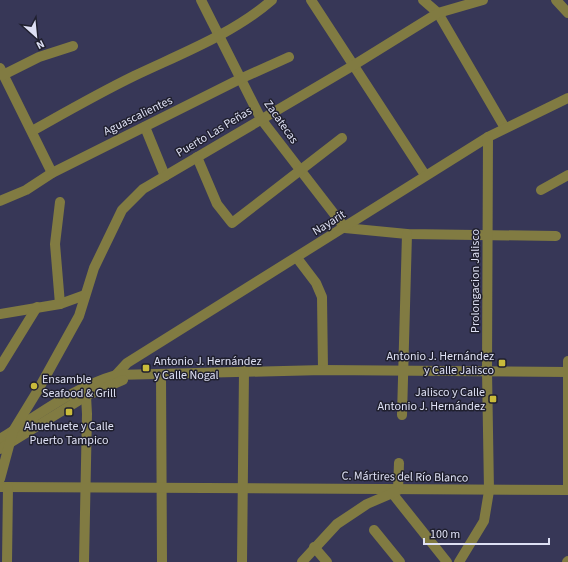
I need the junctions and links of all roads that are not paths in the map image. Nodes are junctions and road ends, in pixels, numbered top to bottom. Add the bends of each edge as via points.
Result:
1 (201, 0) edge
2 (272, 0) edge
3 (311, 0) edge
4 (423, 0) edge
5 (483, 0) edge
6 (556, 0) edge
7 (567, 9) edge
8 (438, 13) junction
9 (219, 35) junction
10 (73, 46) dead end
11 (289, 57) dead end
12 (354, 65) junction
13 (1, 72) edge
14 (240, 79) junction
15 (568, 98) edge
16 (261, 119) junction
17 (145, 127) junction
18 (505, 128) junction
19 (32, 131) junction
20 (488, 137) junction
21 (342, 138) dead end
22 (197, 157) junction
23 (300, 170) junction
24 (52, 173) junction
25 (425, 175) junction
26 (568, 175) edge
27 (165, 176) junction
28 (540, 190) dead end
29 (0, 201) edge
30 (60, 202) dead end
31 (345, 228) junction
32 (406, 234) junction
33 (488, 236) junction
34 (556, 236) dead end
35 (297, 258) junction
36 (85, 295) junction
37 (60, 304) junction
38 (37, 307) junction
39 (0, 314) edge
40 (568, 361) edge
41 (0, 366) edge
42 (244, 370) junction
43 (323, 370) junction
44 (404, 371) junction
45 (487, 371) junction
46 (568, 372) edge
47 (161, 374) junction
48 (116, 378) junction
49 (86, 396) junction
50 (402, 415) dead end
51 (13, 431) junction
52 (4, 441) edge
53 (0, 449) edge
54 (400, 463) dead end
55 (0, 479) edge
56 (4, 487) edge
57 (85, 487) junction
58 (162, 488) junction
59 (242, 488) junction
60 (568, 490) edge
61 (395, 491) junction
62 (489, 491) junction
63 (374, 530) dead end
64 (314, 547) junction
65 (7, 562) edge
66 (84, 562) edge
67 (162, 562) edge
68 (242, 562) edge
69 (302, 562) edge
70 (327, 562) edge
71 (400, 562) edge
72 (447, 562) edge
73 (459, 562) edge

1 - 9 street, Zacatecas
2 - 9 street via 258,12
3 - 12 street
4 - 8 street
5 - 8 street, Puerto Las Peñas
6 - 7 street
8 - 12 street, Puerto Las Peñas
8 - 18 street
9 - 14 street, Zacatecas
9 - 19 street via 129,78
10 - 13 street
11 - 14 street, Aguascalientes
12 - 16 street, Puerto Las Peñas
12 - 25 street
13 - 19 street
14 - 16 street, Zacatecas
14 - 17 street, Aguascalientes
15 - 18 street, Nayarit
16 - 22 street, Puerto Las Peñas
16 - 23 street, Zacatecas
17 - 24 street, Aguascalientes
17 - 27 street
18 - 20 street, Nayarit
19 - 24 street
20 - 25 street, Nayarit
20 - 33 street, Prolongacion Jalisco
21 - 23 street
22 - 23 street via 217,204 232,223
22 - 27 street, Puerto Las Peñas
23 - 31 street, Zacatecas
24 - 29 street, Aguascalientes via 26,190
25 - 31 street, Nayarit
26 - 28 street
27 - 36 street, Puerto Las Peñas via 143,190 122,210 94,268
30 - 37 street via 55,244
31 - 32 street
31 - 35 street, Nayarit
32 - 33 street
32 - 44 street
33 - 34 street
33 - 45 street, Prolongacion Jalisco
35 - 43 street via 316,283 322,297
35 - 48 street, Nayarit via 127,363
36 - 37 street
36 - 51 street, Puerto Las Peñas via 79,316
37 - 38 street
38 - 39 street
38 - 41 street
40 - 46 street
42 - 43 street
42 - 47 street
42 - 59 street
43 - 44 street
44 - 45 street
44 - 50 street
45 - 46 street
45 - 62 street, Prolongacion Jalisco
46 - 60 street
47 - 48 street
47 - 58 street
48 - 49 street
48 - 51 street via 101,379 61,400
49 - 52 street
49 - 57 street
51 - 52 street
52 - 53 street
52 - 55 street
54 - 61 street
56 - 57 street, C. Mártires del Río Blanco
56 - 65 street
57 - 58 street, C. Mártires del Río Blanco
57 - 66 street
58 - 59 street, C. Mártires del Río Blanco
58 - 67 street
59 - 61 street, C. Mártires del Río Blanco
59 - 68 street
60 - 62 street, C. Mártires del Río Blanco
61 - 62 street, C. Mártires del Río Blanco
61 - 64 street via 367,504 337,524
61 - 72 street
62 - 73 street, Prolongacion Jalisco via 484,521
63 - 71 street
64 - 69 street
64 - 70 street

